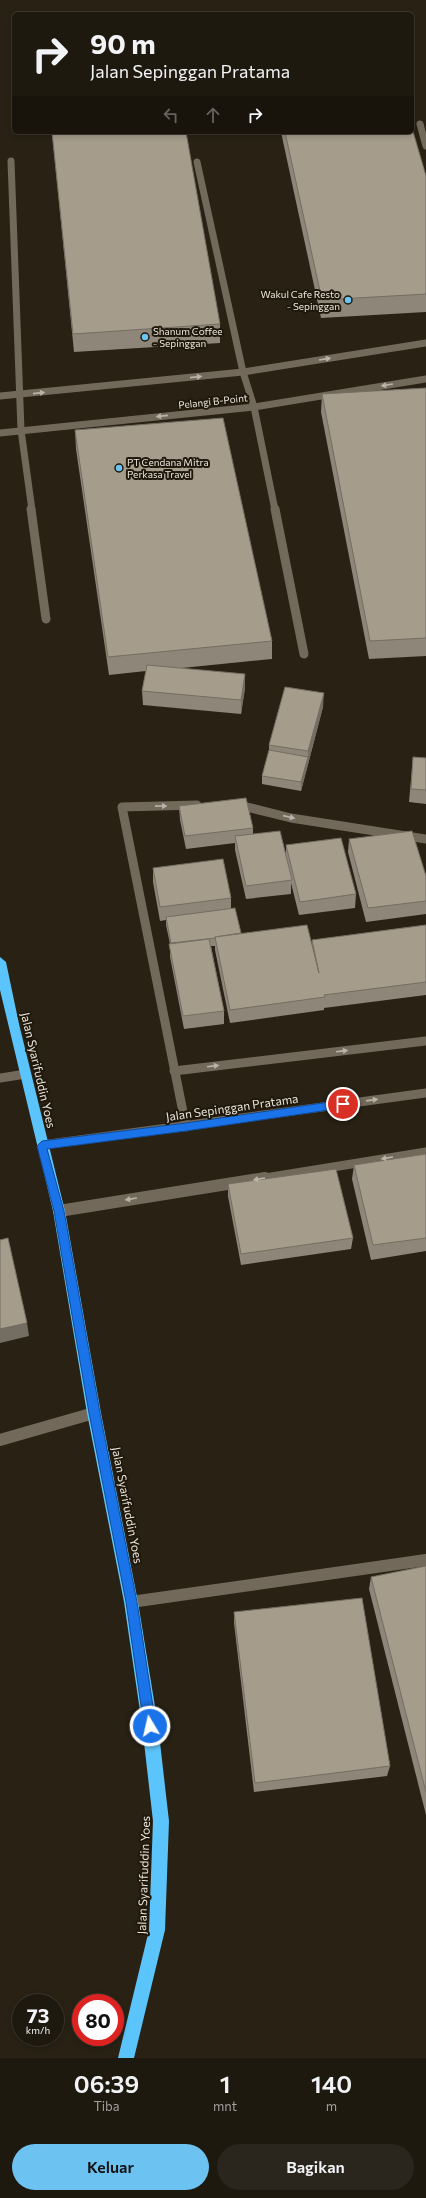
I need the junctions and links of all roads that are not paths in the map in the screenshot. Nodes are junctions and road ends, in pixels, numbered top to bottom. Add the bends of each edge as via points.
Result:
1 (420, 124) dead end
2 (426, 146) edge
3 (11, 161) dead end
4 (197, 162) dead end
5 (426, 343) edge
6 (243, 372) junction
7 (426, 379) edge
8 (18, 395) junction
9 (0, 396) edge
10 (254, 406) junction
11 (21, 430) junction
12 (0, 433) edge
13 (46, 619) dead end
14 (304, 654) dead end
15 (224, 804) edge
16 (208, 805) edge
17 (426, 839) edge
18 (0, 962) edge
19 (426, 1041) edge
20 (174, 1071) junction
21 (26, 1074) junction
22 (0, 1078) edge
23 (426, 1092) edge
24 (186, 1127) junction
25 (42, 1146) junction
26 (426, 1152) edge
27 (59, 1211) junction
28 (94, 1413) junction
29 (0, 1440) edge
30 (426, 1560) edge
31 (131, 1602) junction
32 (126, 2058) edge

1 - 2 street
3 - 8 street
4 - 6 street
6 -> 5 street
8 -> 6 street
6 - 10 street
7 -> 10 street, Pelangi B-Point
8 - 9 street
8 - 11 street
10 -> 11 street, Pelangi B-Point
10 - 14 street
11 - 12 street, Pelangi B-Point
11 - 13 street
15 -> 17 street via 240,804 291,818
20 -> 16 street via 122,807
18 - 21 highway, Jalan Syarifuddin Yoes
20 -> 19 street
20 - 24 street
21 - 22 street
21 - 25 highway, Jalan Syarifuddin Yoes
24 -> 23 street, Jalan Sepinggan Pratama
24 - 25 street, Jalan Sepinggan Pratama
25 - 27 highway, Jalan Syarifuddin Yoes
26 -> 27 street
27 - 28 highway, Jalan Syarifuddin Yoes
28 - 29 street
28 - 31 highway, Jalan Syarifuddin Yoes
30 - 31 street
31 - 32 highway, Jalan Syarifuddin Yoes via 161,1821 157,1930

